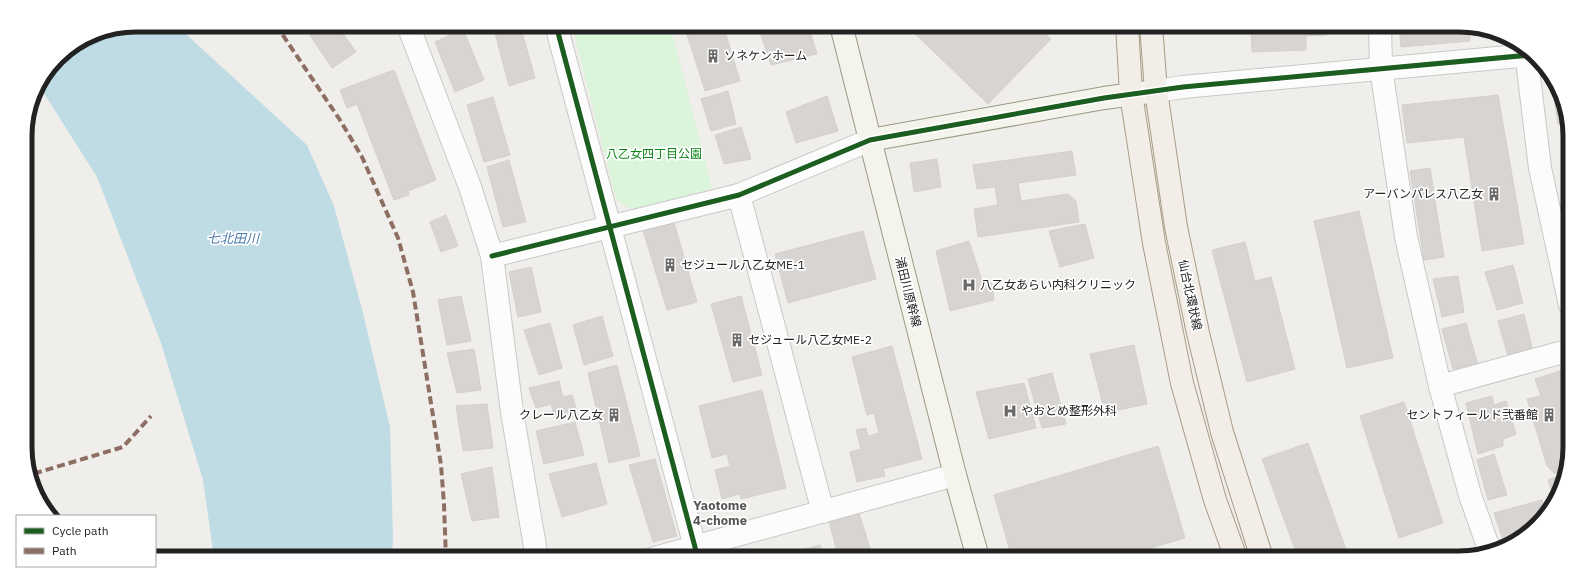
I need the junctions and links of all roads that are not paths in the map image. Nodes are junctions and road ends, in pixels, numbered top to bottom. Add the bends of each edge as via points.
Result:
1 (411, 32) edge
2 (558, 32) edge
3 (843, 32) edge
4 (1127, 32) edge
5 (1152, 32) edge
6 (1380, 32) edge
7 (1524, 54) edge
8 (1527, 58) edge
9 (1381, 68) junction
10 (1156, 91) junction
11 (1131, 94) junction
12 (870, 140) junction
13 (739, 195) junction
14 (610, 227) junction
15 (492, 256) junction
16 (1563, 273) edge
17 (1563, 352) edge
18 (1440, 386) junction
19 (955, 475) junction
20 (823, 512) junction
21 (1488, 546) edge
22 (536, 551) edge
23 (696, 551) edge
24 (699, 551) edge
25 (976, 551) edge
26 (1233, 551) edge
27 (1260, 551) edge

1 - 15 street via 470,188
2 - 14 street
3 - 12 street, 浦田川原幹線
4 - 11 main road, 仙台北環状線
5 - 10 main road, 仙台北環状線
6 - 9 street
7 - 9 street
8 - 16 street via 1540,168
9 - 10 street
9 - 18 street via 1406,237
10 - 11 street
10 - 27 main road, 仙台北環状線 via 1176,227 1198,333 1222,432
11 - 12 street
11 - 26 main road, 仙台北環状線 via 1154,243 1182,383 1215,500
12 - 13 street
12 - 19 street, 浦田川原幹線
13 - 14 street
13 - 20 street
14 - 15 street
14 - 23 street
15 - 22 street via 512,412
17 - 18 street
18 - 21 street via 1470,495
19 - 20 street
19 - 25 street, 浦田川原幹線
20 - 24 street

